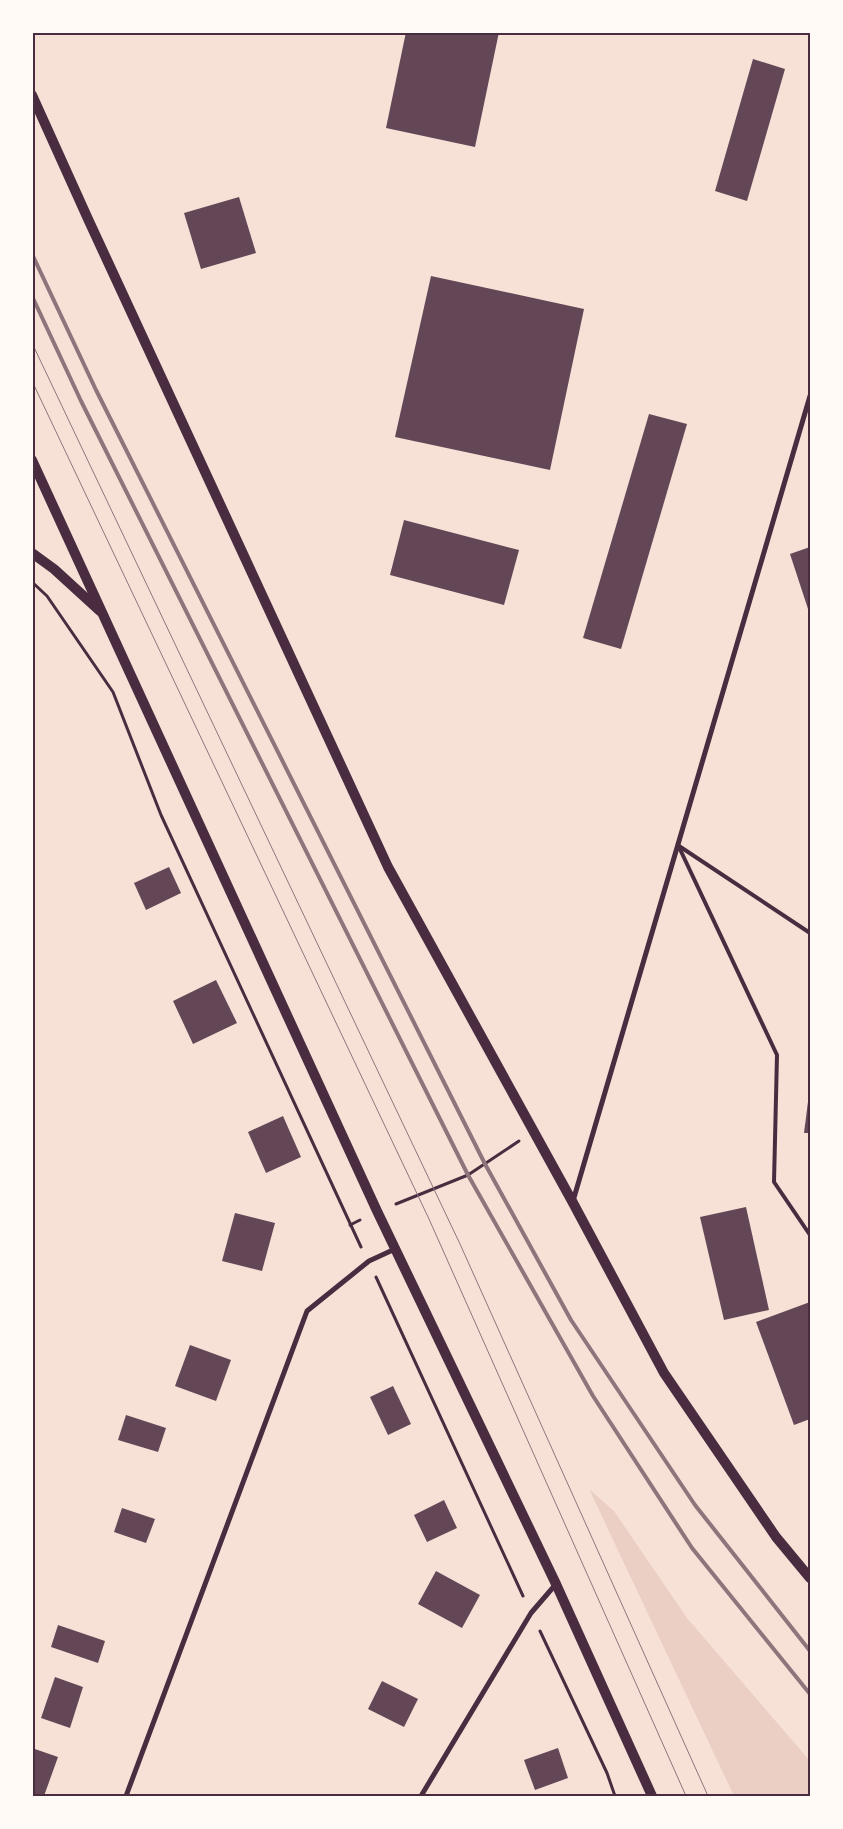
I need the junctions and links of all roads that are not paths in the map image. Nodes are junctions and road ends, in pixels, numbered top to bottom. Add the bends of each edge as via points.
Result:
1 (32, 95) edge
2 (810, 396) edge
3 (32, 460) edge
4 (32, 469) edge
5 (41, 478) junction
6 (32, 553) edge
7 (104, 615) junction
8 (678, 845) junction
9 (810, 933) edge
10 (572, 1201) junction
11 (810, 1234) edge
12 (395, 1249) junction
13 (810, 1578) edge
14 (556, 1584) junction
15 (126, 1796) edge
16 (421, 1796) edge
17 (652, 1796) edge

1 - 10 main road via 388,867
2 - 8 street
3 - 5 main road
4 - 5 main road
5 - 7 main road
6 - 7 main road
7 - 12 main road
8 - 9 lane
8 - 10 street
8 - 11 lane via 777,1055 774,1182
10 - 13 main road via 664,1373 776,1538
12 - 14 main road
12 - 15 street via 369,1261 307,1310
14 - 16 street via 531,1613
14 - 17 main road

